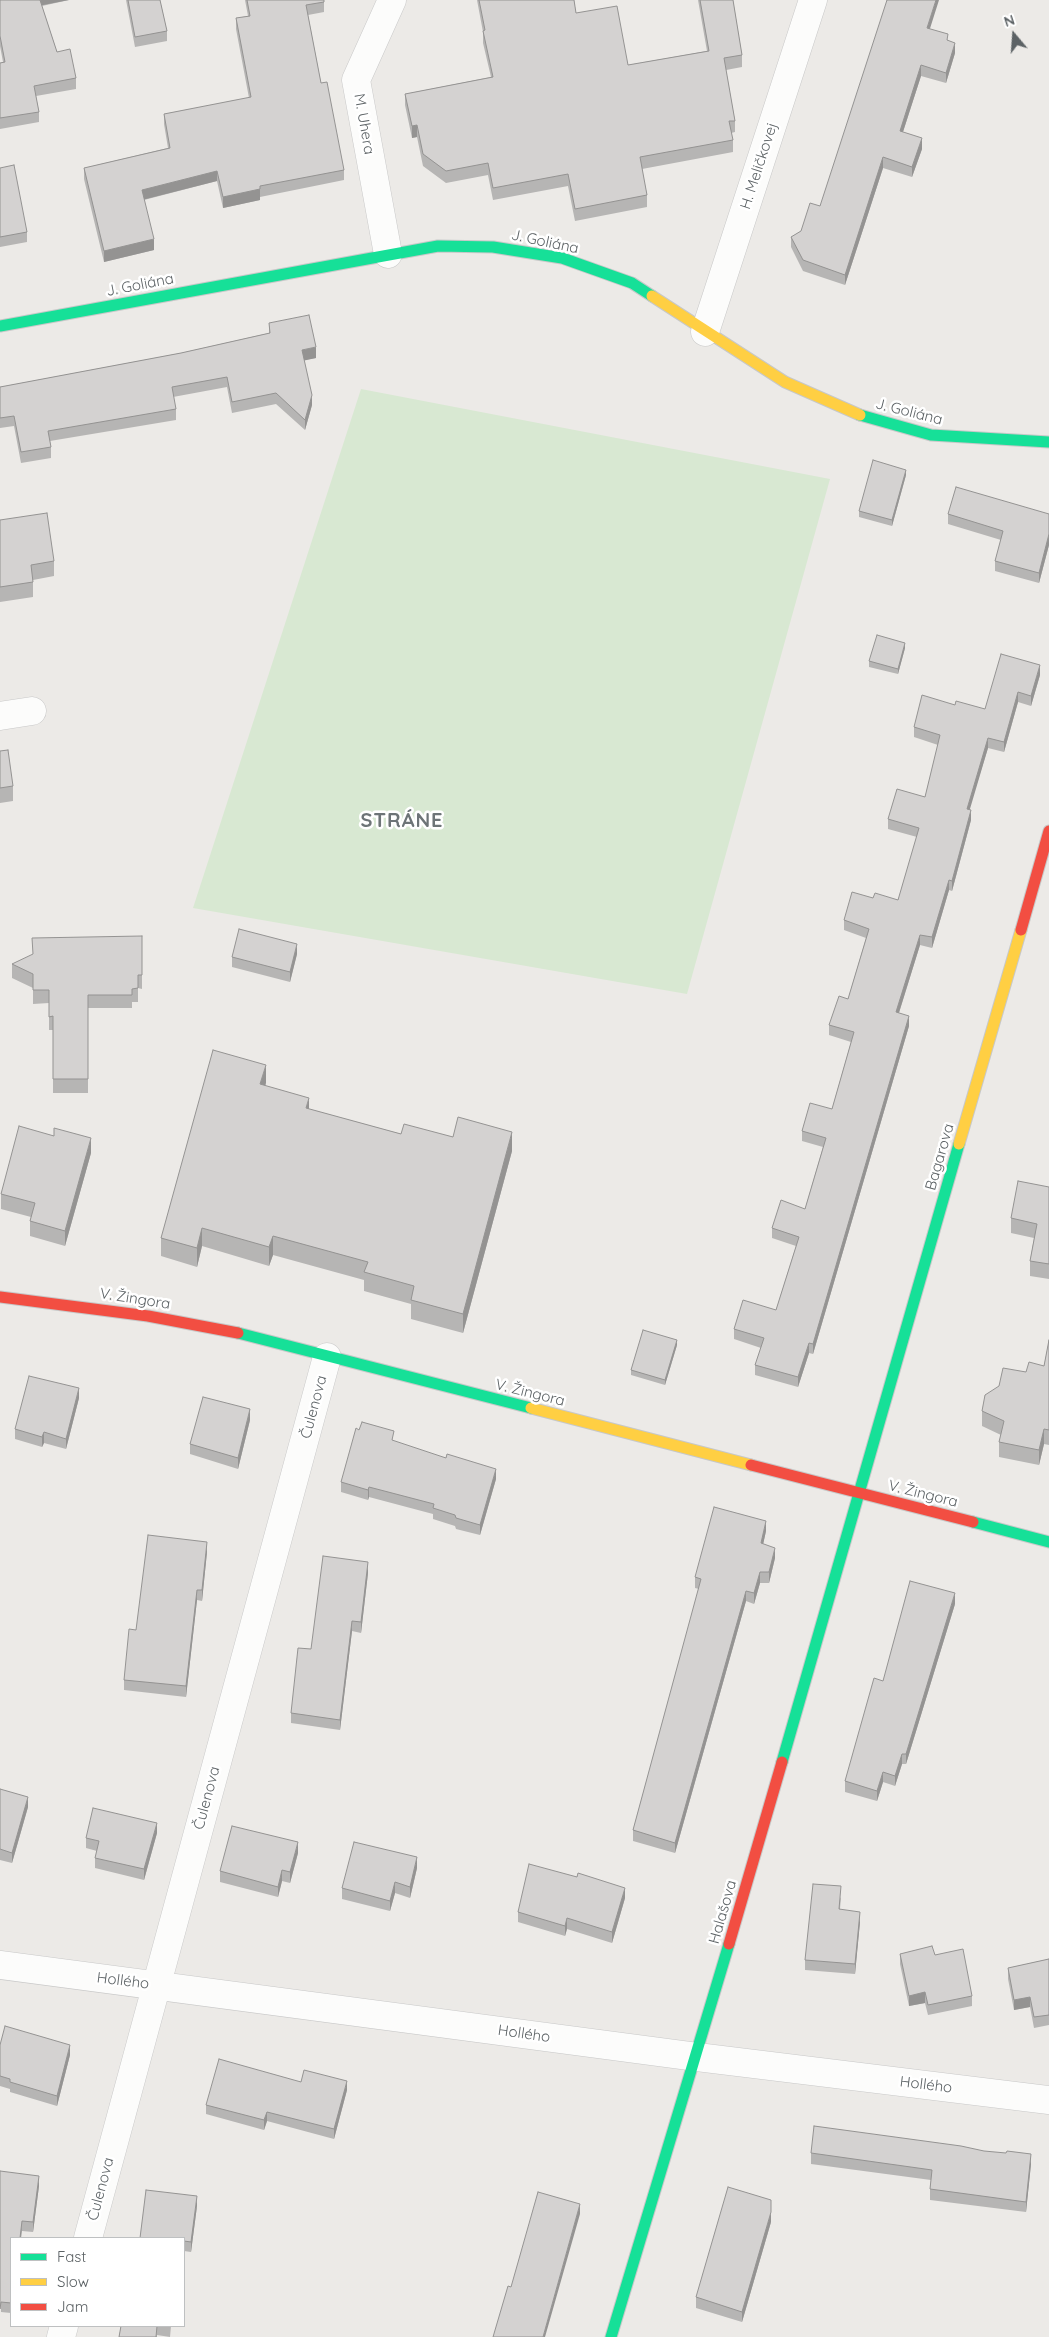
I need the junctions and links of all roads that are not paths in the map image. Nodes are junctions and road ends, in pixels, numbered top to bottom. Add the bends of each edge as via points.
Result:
1 (392, 0) edge
2 (813, 0) edge
3 (388, 254) junction
4 (0, 326) edge
5 (705, 332) junction
6 (1049, 442) edge
7 (32, 711) dead end
8 (0, 716) edge
9 (1049, 830) edge
10 (0, 1297) edge
11 (327, 1357) junction
12 (859, 1493) junction
13 (1049, 1542) edge
14 (0, 1965) edge
15 (157, 1985) junction
16 (698, 2057) junction
17 (1049, 2100) edge
18 (88, 2237) edge
19 (610, 2337) edge

1 - 3 street, M. Uhera via 356,80
2 - 5 street, H. Meličkovej
3 - 4 street, J. Goliána
3 - 5 street, J. Goliána via 438,246 493,247 562,258 632,283
5 - 6 street, J. Goliána via 785,382 849,412 931,436
7 - 8 street
9 - 12 street, Bagarova
10 - 11 street, V. Žingora via 148,1316 236,1332
11 - 12 street, V. Žingora
11 - 15 street, Čulenova
12 - 13 street, V. Žingora
12 - 16 street, Halašova
14 - 15 street, Hollého
15 - 16 street, Hollého
15 - 18 street, Čulenova
16 - 17 street, Hollého
16 - 19 street, Halašova

